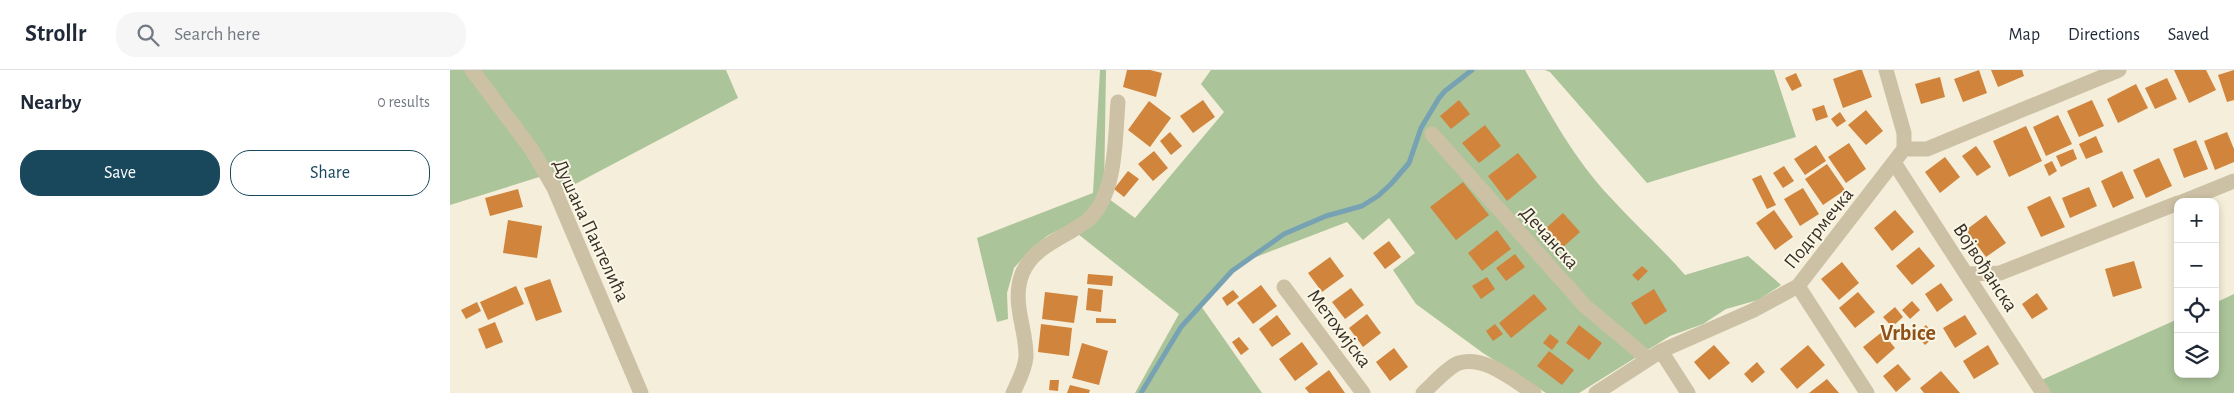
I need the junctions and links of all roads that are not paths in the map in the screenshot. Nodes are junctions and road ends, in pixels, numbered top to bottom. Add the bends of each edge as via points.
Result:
1 (472, 70) edge
2 (1886, 70) edge
3 (2119, 70) edge
4 (1118, 102) dead end
5 (1432, 134) dead end
6 (1904, 149) junction
7 (1895, 164) junction
8 (2234, 181) edge
9 (2192, 198) edge
10 (2174, 205) edge
11 (1967, 274) junction
12 (1798, 286) junction
13 (1284, 287) dead end
14 (1654, 354) junction
15 (641, 393) edge
16 (1013, 393) edge
17 (1363, 393) edge
18 (1423, 393) edge
19 (1534, 393) edge
20 (1596, 393) edge
21 (1688, 393) edge
22 (1867, 393) edge
23 (2043, 393) edge

1 - 15 street, Душана Пантелића via 532,150 554,188
2 - 6 street via 1904,133
3 - 6 street via 1927,149
4 - 16 street via 1111,176 1100,204 1089,218 1035,254 1022,273 1017,302 1026,357
5 - 14 street, Дечанска via 1585,306
6 - 7 street, Подгрмечка
7 - 11 street, Војвођанска
7 - 12 street, Подгрмечка
8 - 9 street
10 - 11 street via 2000,273
11 - 23 street, Војвођанска
12 - 14 street, Подгрмечка via 1754,310
12 - 22 street
13 - 17 street, Метохијска
14 - 20 street, Подгрмечка
14 - 21 street, Дечанска
18 - 19 street via 1458,363 1472,361 1486,364

